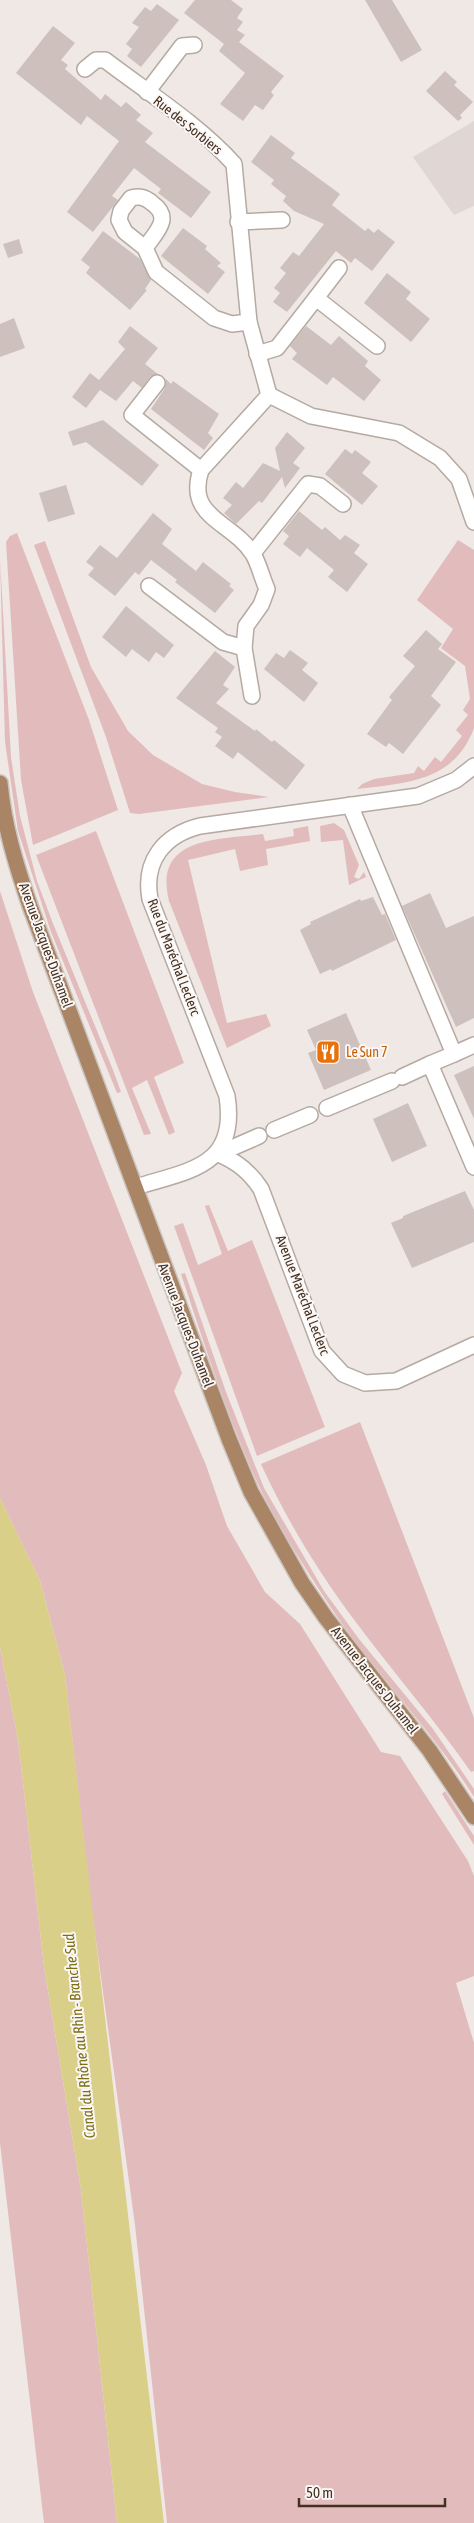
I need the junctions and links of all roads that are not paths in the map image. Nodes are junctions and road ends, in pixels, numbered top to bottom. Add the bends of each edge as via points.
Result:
1 (194, 45) dead end
2 (85, 69) dead end
3 (147, 92) junction
4 (282, 220) dead end
5 (238, 222) junction
6 (145, 248) dead end
7 (339, 268) dead end
8 (316, 298) junction
9 (249, 322) junction
10 (377, 346) dead end
11 (257, 354) junction
12 (156, 383) dead end
13 (268, 395) junction
14 (201, 470) junction
15 (343, 504) dead end
16 (474, 522) edge
17 (253, 553) junction
18 (149, 586) dead end
19 (244, 648) junction
20 (252, 696) dead end
21 (474, 766) edge
22 (0, 783) edge
23 (350, 805) junction
24 (474, 1045) edge
25 (454, 1054) junction
26 (430, 1064) junction
27 (327, 1108) dead end
28 (310, 1115) dead end
29 (274, 1130) dead end
30 (259, 1136) dead end
31 (218, 1154) junction
32 (474, 1167) edge
33 (136, 1187) junction
34 (474, 1345) edge
35 (474, 1817) edge

1 - 3 street via 182,46
2 - 3 street, Rue des Sorbiers via 96,60 106,60
3 - 5 street, Rue des Sorbiers via 224,152 234,164
4 - 5 street
5 - 9 street, Rue des Sorbiers
6 - 9 street via 156,272 214,318 232,324
7 - 8 street
8 - 10 street
8 - 11 street via 277,348
9 - 11 street, Rue des Sorbiers
11 - 13 street, Rue des Sorbiers
12 - 14 street via 132,415
13 - 14 street
13 - 16 street via 311,416 399,433 432,453 459,479
14 - 17 street via 196,486 199,502
15 - 17 street via 320,486 308,484
17 - 19 street via 267,590 246,626
18 - 19 street via 223,642
19 - 20 street
21 - 23 street, Rue du Maréchal Leclerc via 456,780 432,791 395,800
22 - 33 main road, Avenue Jacques Duhamel via 14,859
23 - 25 street
23 - 31 street, Rue du Maréchal Leclerc via 194,827 164,844 152,864 148,880 150,899 227,1096 230,1124
24 - 25 street
25 - 26 street
26 - 27 street
26 - 32 street
28 - 29 street
30 - 31 street
31 - 33 street via 193,1168
31 - 34 street, Avenue Maréchal Leclerc via 247,1171 261,1189 322,1351 343,1374 365,1383 396,1381
33 - 35 main road, Avenue Jacques Duhamel via 238,1464 265,1519 326,1618 430,1751

